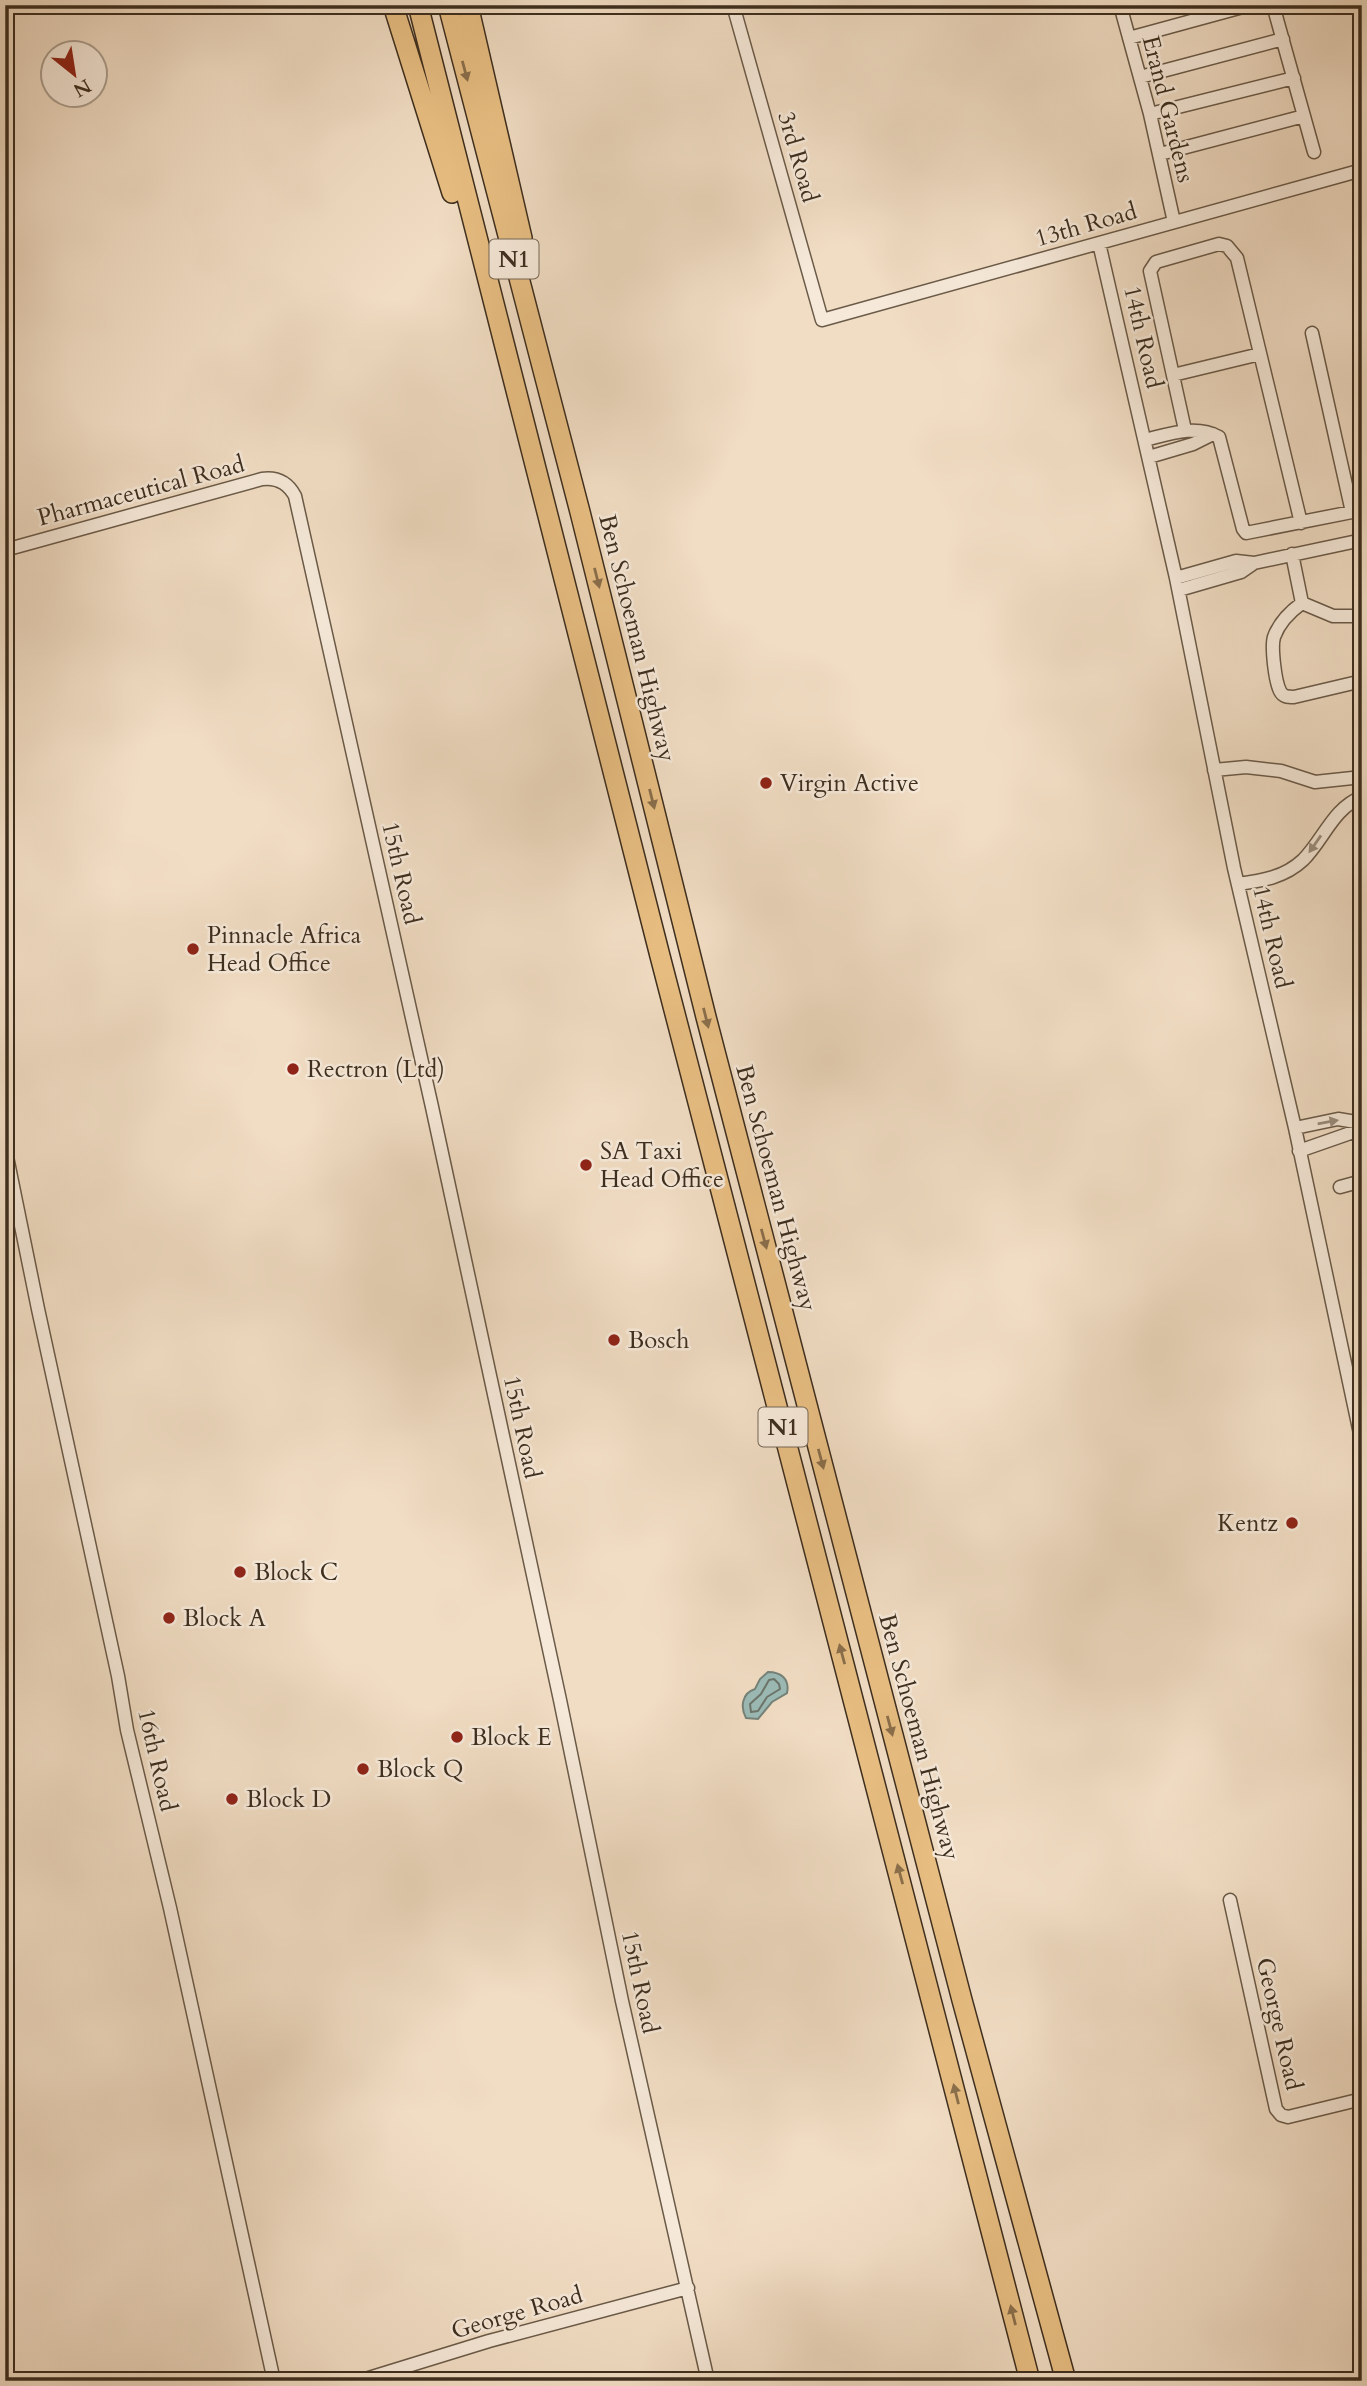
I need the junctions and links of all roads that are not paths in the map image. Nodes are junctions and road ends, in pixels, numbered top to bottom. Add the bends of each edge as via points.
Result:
1 (393, 5) edge
2 (418, 5) edge
3 (448, 5) edge
4 (468, 5) edge
5 (733, 5) edge
6 (1120, 5) edge
7 (1250, 5) edge
8 (1273, 5) edge
9 (1129, 38) junction
10 (1283, 39) junction
11 (1140, 77) junction
12 (1294, 78) junction
13 (1150, 114) junction
14 (1304, 116) junction
15 (1314, 152) dead end
16 (1160, 154) junction
17 (1362, 170) edge
18 (1174, 222) junction
19 (1100, 243) junction
20 (822, 320) joint
21 (1312, 334) dead end
22 (1260, 354) junction
23 (1173, 375) junction
24 (512, 376) junction
25 (1185, 430) junction
26 (1213, 434) junction
27 (1145, 440) junction
28 (1149, 457) junction
29 (288, 485) joint
30 (1357, 511) edge
31 (580, 512) junction
32 (1301, 523) junction
33 (1362, 540) edge
34 (5, 550) edge
35 (1292, 554) junction
36 (1178, 584) junction
37 (1302, 603) junction
38 (1362, 616) edge
39 (1362, 681) edge
40 (1214, 770) junction
41 (1362, 777) edge
42 (1362, 797) edge
43 (1238, 884) junction
44 (1360, 1125) edge
45 (1295, 1128) junction
46 (5, 1147) edge
47 (1362, 1150) edge
48 (1299, 1151) junction
49 (8, 1171) edge
50 (1362, 1181) edge
51 (1340, 1187) dead end
52 (1362, 1443) edge
53 (1230, 1900) dead end
54 (1362, 2099) edge
55 (688, 2288) junction
56 (274, 2381) edge
57 (359, 2381) edge
58 (708, 2381) edge
59 (1030, 2381) edge
60 (1066, 2381) edge

1 - 24 highway via 437,139 486,318
2 - 24 highway, N1
3 -> 31 highway, Ben Schoeman Highway / N1
4 - 31 highway via 576,444
5 - 20 street, 3rd Road
6 - 9 street, Erand Gardens
7 - 9 street
8 - 10 street
9 - 11 street, Erand Gardens
10 - 11 street
10 - 12 street
11 - 13 street, Erand Gardens
12 - 13 street
12 - 14 street
13 - 16 street, Erand Gardens
14 - 15 street
14 - 16 street
16 - 18 street, Erand Gardens
17 - 18 street, 13th Road
18 - 19 street, 13th Road
19 - 20 street, 13th Road
19 - 27 street, 14th Road
21 - 30 street
22 - 23 street
22 - 23 street via 1237,258 1219,244 1156,262 1150,271
22 - 32 street
23 - 25 street
59 -> 24 highway, N1
25 - 26 street
25 - 27 street
26 - 28 street
26 - 32 street via 1221,440 1246,533
27 - 28 street, 14th Road
28 - 36 street, 14th Road
29 - 34 street, Pharmaceutical Road via 262,479
29 - 55 street, 15th Road via 308,547
30 - 32 street
31 -> 60 highway, Ben Schoeman Highway / N1 via 703,1006
33 - 35 street
35 - 36 street via 1254,563 1241,572
35 - 37 street
36 - 40 street, 14th Road
37 - 38 street via 1333,616
37 - 39 street via 1285,620 1272,647 1281,693 1294,697
40 - 41 street via 1281,771 1315,782
40 - 43 street, 14th Road
42 -> 43 street via 1349,802 1298,864 1272,879
43 - 45 street, 14th Road
45 -> 44 street via 1338,1119
44 - 47 street
44 - 48 street
45 - 48 street, 14th Road
46 - 49 street, 16th Road
48 - 52 street, 14th Road
49 - 56 street, 16th Road via 125,1721
50 - 51 street
53 - 54 street, George Road via 1276,2109 1288,2118
55 - 57 street, George Road
55 - 58 street, 15th Road

